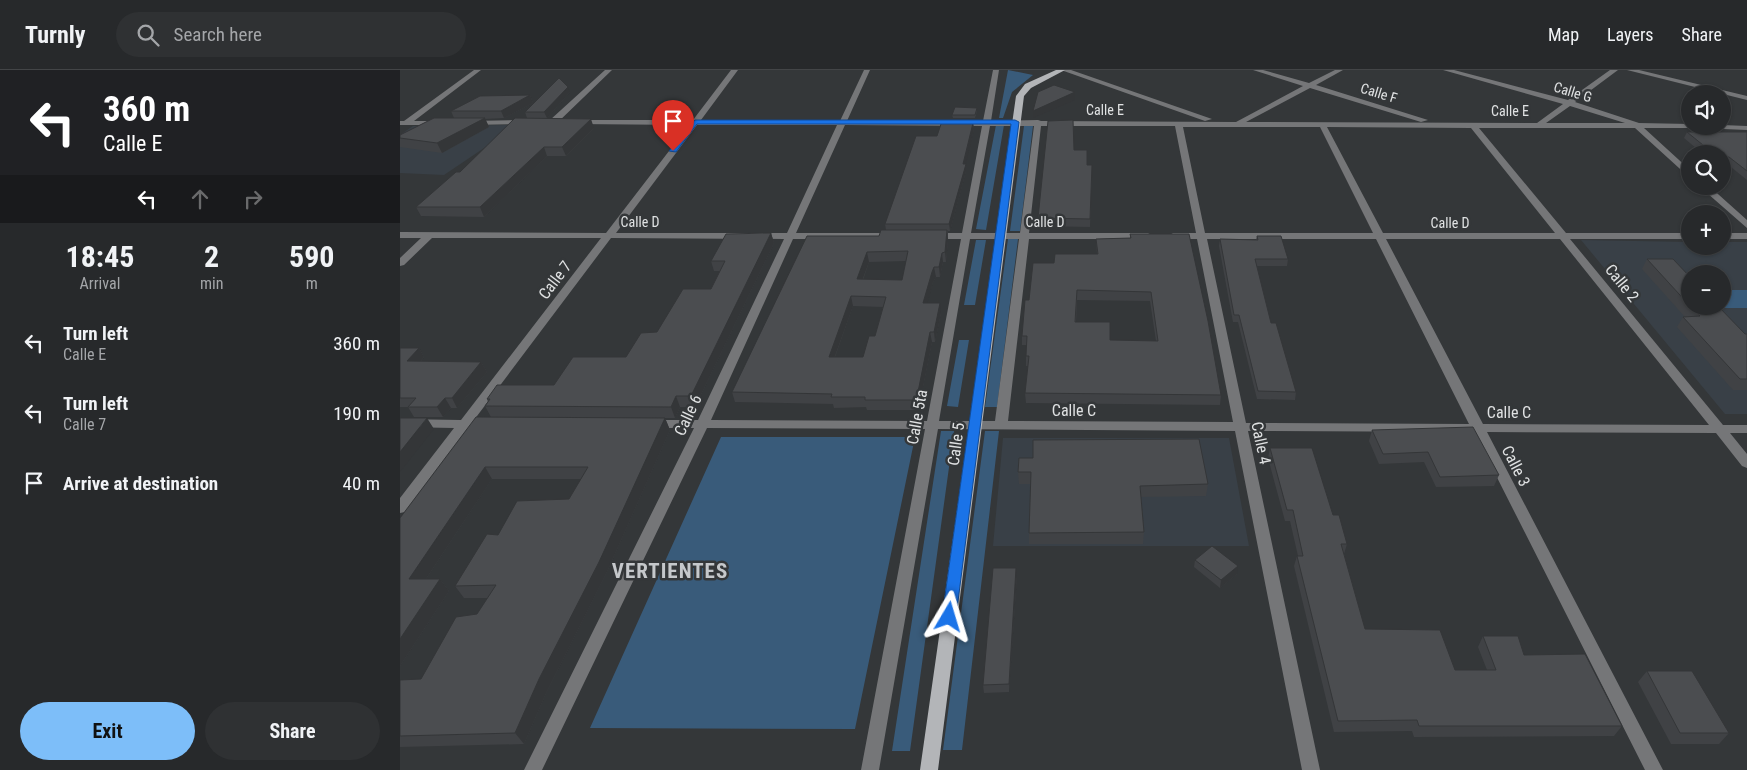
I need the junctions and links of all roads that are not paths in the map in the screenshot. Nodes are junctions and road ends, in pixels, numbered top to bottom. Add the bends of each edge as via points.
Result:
1 (478, 70) edge
2 (609, 70) edge
3 (734, 70) edge
4 (867, 70) edge
5 (996, 70) edge
6 (1063, 70) edge
7 (1256, 70) edge
8 (1340, 70) edge
9 (1446, 70) edge
10 (1615, 70) edge
11 (1630, 70) edge
12 (1310, 86) junction
13 (1747, 98) edge
14 (1569, 103) junction
15 (446, 122) edge
16 (465, 122) edge
17 (534, 122) edge
18 (544, 122) edge
19 (553, 122) junction
20 (695, 122) junction
21 (843, 122) junction
22 (986, 122) junction
23 (1015, 122) junction
24 (1038, 122) junction
25 (1178, 123) junction
26 (1220, 123) junction
27 (1238, 123) junction
28 (402, 124) edge
29 (1322, 124) junction
30 (1436, 124) junction
31 (1472, 124) junction
32 (1540, 124) junction
33 (1635, 124) junction
34 (1681, 126) edge
35 (1731, 127) edge
36 (1747, 128) edge
37 (1681, 167) edge
38 (1713, 195) edge
39 (1747, 225) edge
40 (400, 235) edge
41 (430, 235) junction
42 (608, 236) junction
43 (790, 236) junction
44 (907, 236) edge
45 (927, 236) edge
46 (966, 236) junction
47 (1000, 236) junction
48 (1026, 236) junction
49 (1201, 236) junction
50 (1380, 236) junction
51 (1563, 236) junction
52 (1681, 236) edge
53 (1731, 236) edge
54 (1747, 236) edge
55 (400, 263) edge
56 (400, 423) edge
57 (464, 424) junction
58 (504, 424) edge
59 (643, 424) edge
60 (702, 425) junction
61 (932, 426) junction
62 (975, 426) junction
63 (1001, 426) junction
64 (1241, 427) junction
65 (1478, 428) junction
66 (1720, 429) junction
67 (1747, 429) edge
68 (1747, 463) edge
69 (400, 508) edge
70 (533, 770) edge
71 (870, 770) edge
72 (929, 770) edge
73 (1311, 770) edge
74 (1654, 770) edge

1 - 28 street
2 - 19 street
3 - 20 street, Calle 7
4 - 21 street, Calle 6
5 - 22 street, Calle 5ta
6 - 23 main road, Calle 5 via 1024,90
6 - 26 street
7 - 12 street, Calle F
8 - 12 street
9 - 14 street, Calle G
10 - 14 street
11 - 13 street
12 - 27 street
12 - 30 street, Calle F
14 - 32 street
14 - 33 street, Calle G
15 - 28 street
16 - 17 street
18 - 19 street, Calle E
19 - 20 street, Calle E
20 - 21 street, Calle E
20 - 42 street, Calle 7
21 - 22 street, Calle E
21 - 43 street, Calle 6
22 - 23 street, Calle E
22 - 46 street, Calle 5ta
23 - 24 street, Calle E
23 - 47 main road, Calle 5
24 - 25 street, Calle E
24 - 48 street
25 - 26 street, Calle E
25 - 49 street, Calle 4
26 - 27 street, Calle E
27 - 29 street, Calle E
29 - 30 street, Calle E
29 - 50 street, Calle 3
30 - 31 street, Calle E
31 - 32 street, Calle E
31 - 51 street, Calle 2
32 - 33 street, Calle E
33 - 34 street, Calle E
33 - 37 street
35 - 36 street
38 - 39 street
40 - 41 street, Calle D
41 - 42 street, Calle D
41 - 55 street
42 - 43 street, Calle D
42 - 57 street, Calle 7
43 - 44 street, Calle D
43 - 60 street, Calle 6
45 - 46 street, Calle D
46 - 47 street, Calle D
46 - 61 street, Calle 5ta
47 - 48 street, Calle D
47 - 62 main road, Calle 5
48 - 49 street, Calle D
48 - 63 street
49 - 50 street, Calle D
49 - 64 street, Calle 4
50 - 51 street, Calle D
50 - 65 street, Calle 3
51 - 52 street, Calle D
51 - 66 street, Calle 2
53 - 54 street
56 - 57 street
57 - 58 street
57 - 69 street, Calle 7
59 - 60 street, Calle C
60 - 61 street, Calle C
60 - 70 street, Calle 6
61 - 62 street, Calle C
61 - 71 street, Calle 5ta
62 - 63 street, Calle C
62 - 72 main road, Calle 5
63 - 64 street, Calle C
64 - 65 street, Calle C
64 - 73 street, Calle 4
65 - 66 street, Calle C
65 - 74 street, Calle 3
66 - 67 street, Calle C
66 - 68 street, Calle 2

